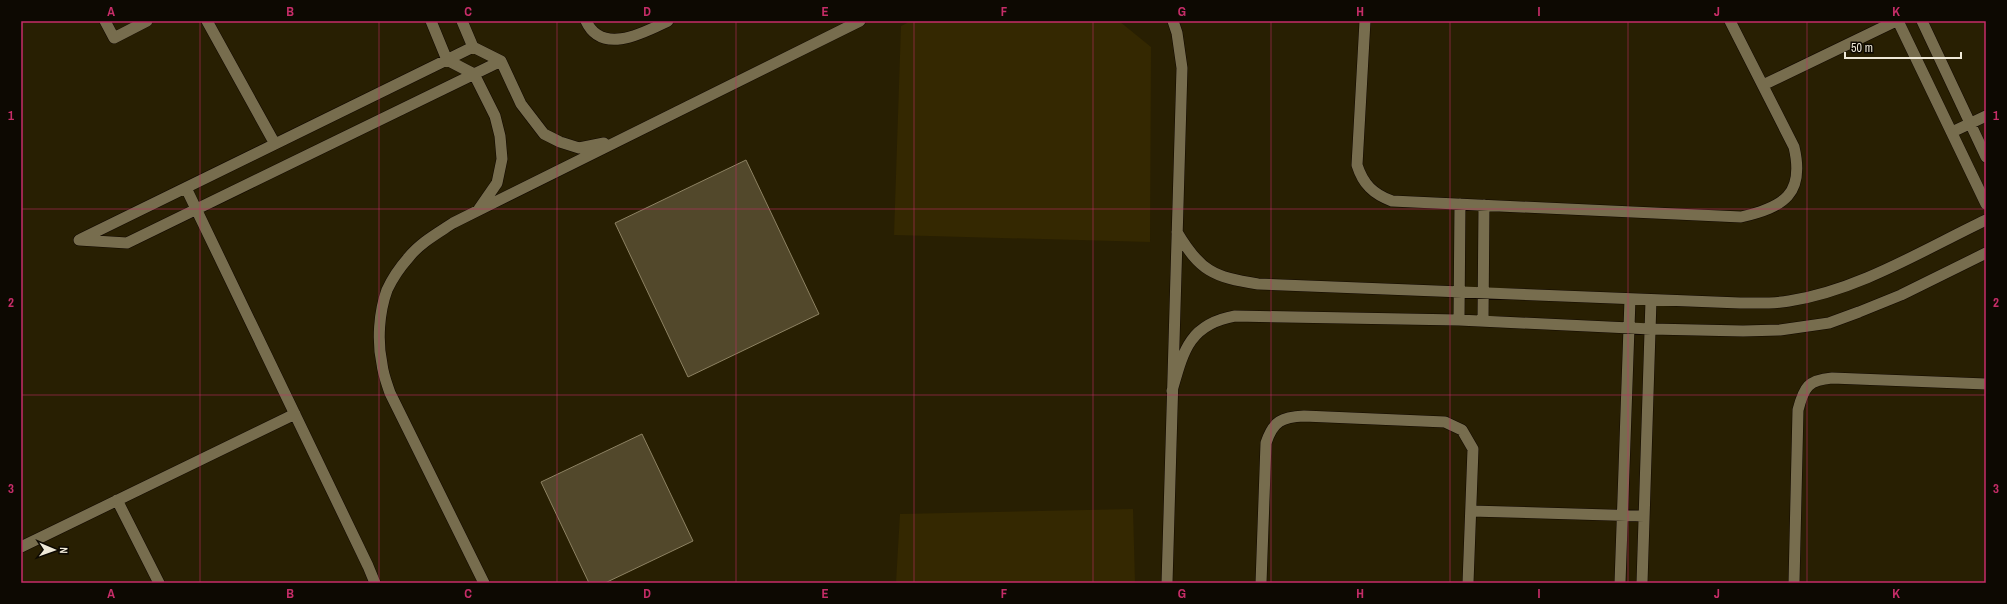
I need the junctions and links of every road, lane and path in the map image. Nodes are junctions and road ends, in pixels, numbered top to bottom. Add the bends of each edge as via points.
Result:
1 (105, 21) edge
2 (147, 21) edge
3 (207, 21) edge
4 (430, 21) edge
5 (462, 21) edge
6 (586, 21) edge
7 (668, 21) edge
8 (860, 21) edge
9 (1173, 21) edge
10 (1364, 21) edge
11 (1730, 21) edge
12 (1897, 21) edge
13 (1922, 21) edge
14 (473, 47) junction
15 (447, 60) junction
16 (501, 61) junction
17 (474, 74) junction
18 (1763, 85) junction
19 (1986, 116) edge
20 (1970, 123) junction
21 (1952, 132) junction
22 (619, 140) junction
23 (275, 144) junction
24 (1986, 157) edge
25 (186, 188) junction
26 (1460, 204) junction
27 (1986, 204) edge
28 (1484, 205) junction
29 (196, 210) junction
30 (479, 210) junction
31 (1986, 220) edge
32 (1177, 232) junction
33 (1986, 253) edge
34 (1459, 292) junction
35 (1484, 292) junction
36 (1630, 299) junction
37 (1651, 300) junction
38 (1459, 320) junction
39 (1483, 321) junction
40 (1629, 328) junction
41 (1651, 329) junction
42 (1986, 384) edge
43 (1172, 391) junction
44 (295, 414) junction
45 (117, 500) junction
46 (1471, 511) junction
47 (1623, 516) junction
48 (1644, 516) junction
49 (21, 547) edge
50 (159, 583) edge
51 (374, 583) edge
52 (484, 583) edge
53 (1167, 583) edge
54 (1261, 583) edge
55 (1468, 583) edge
56 (1620, 583) edge
57 (1642, 583) edge
58 (1794, 583) edge

1 - 2 street via 114,38
3 - 23 street
4 - 15 street
5 - 14 street
6 - 7 street via 598,34 606,38 619,39 637,36
8 - 22 street
9 - 32 street via 1178,33 1182,68
10 - 26 street via 1357,165 1361,177 1368,188 1378,196 1392,201
11 - 18 street
12 - 18 street
12 - 21 street
13 - 20 street
14 - 15 street
14 - 16 street
15 - 17 street
15 - 23 street
16 - 17 street
16 - 22 street via 521,104 544,134 579,148
17 - 29 street
17 - 30 street via 495,116 502,159 496,183
18 - 28 street via 1794,147 1798,164 1796,183 1791,194 1757,213 1741,217
19 - 20 street
20 - 21 street
20 - 24 street
21 - 27 street
22 - 30 street
23 - 25 street
25 - 29 street
25 - 29 street via 79,240 127,243
26 - 28 street
26 - 34 street
28 - 35 street
29 - 44 street
30 - 52 street via 453,223 410,256 388,290 379,341 390,393
31 - 37 street via 1849,285 1822,294 1787,302
32 - 34 street via 1191,255 1215,274 1232,280 1258,284
32 - 43 street
33 - 41 street via 1901,295 1830,323 1780,330
34 - 35 street
34 - 38 street
35 - 36 street
35 - 39 street
36 - 37 street
36 - 40 street
37 - 41 street
38 - 39 street
38 - 43 street via 1260,315 1222,318 1208,324 1182,353
39 - 40 street
40 - 41 street
40 - 47 street
41 - 48 street
42 - 58 street via 1832,378 1819,379 1810,384 1802,394 1798,410
43 - 53 street
44 - 45 street
44 - 51 street
45 - 49 street
45 - 50 street
46 - 47 street
46 - 54 street via 1473,449 1468,438 1455,425 1445,422 1289,417 1278,422 1270,431 1266,443
46 - 55 street
47 - 48 street
47 - 56 street
48 - 57 street

